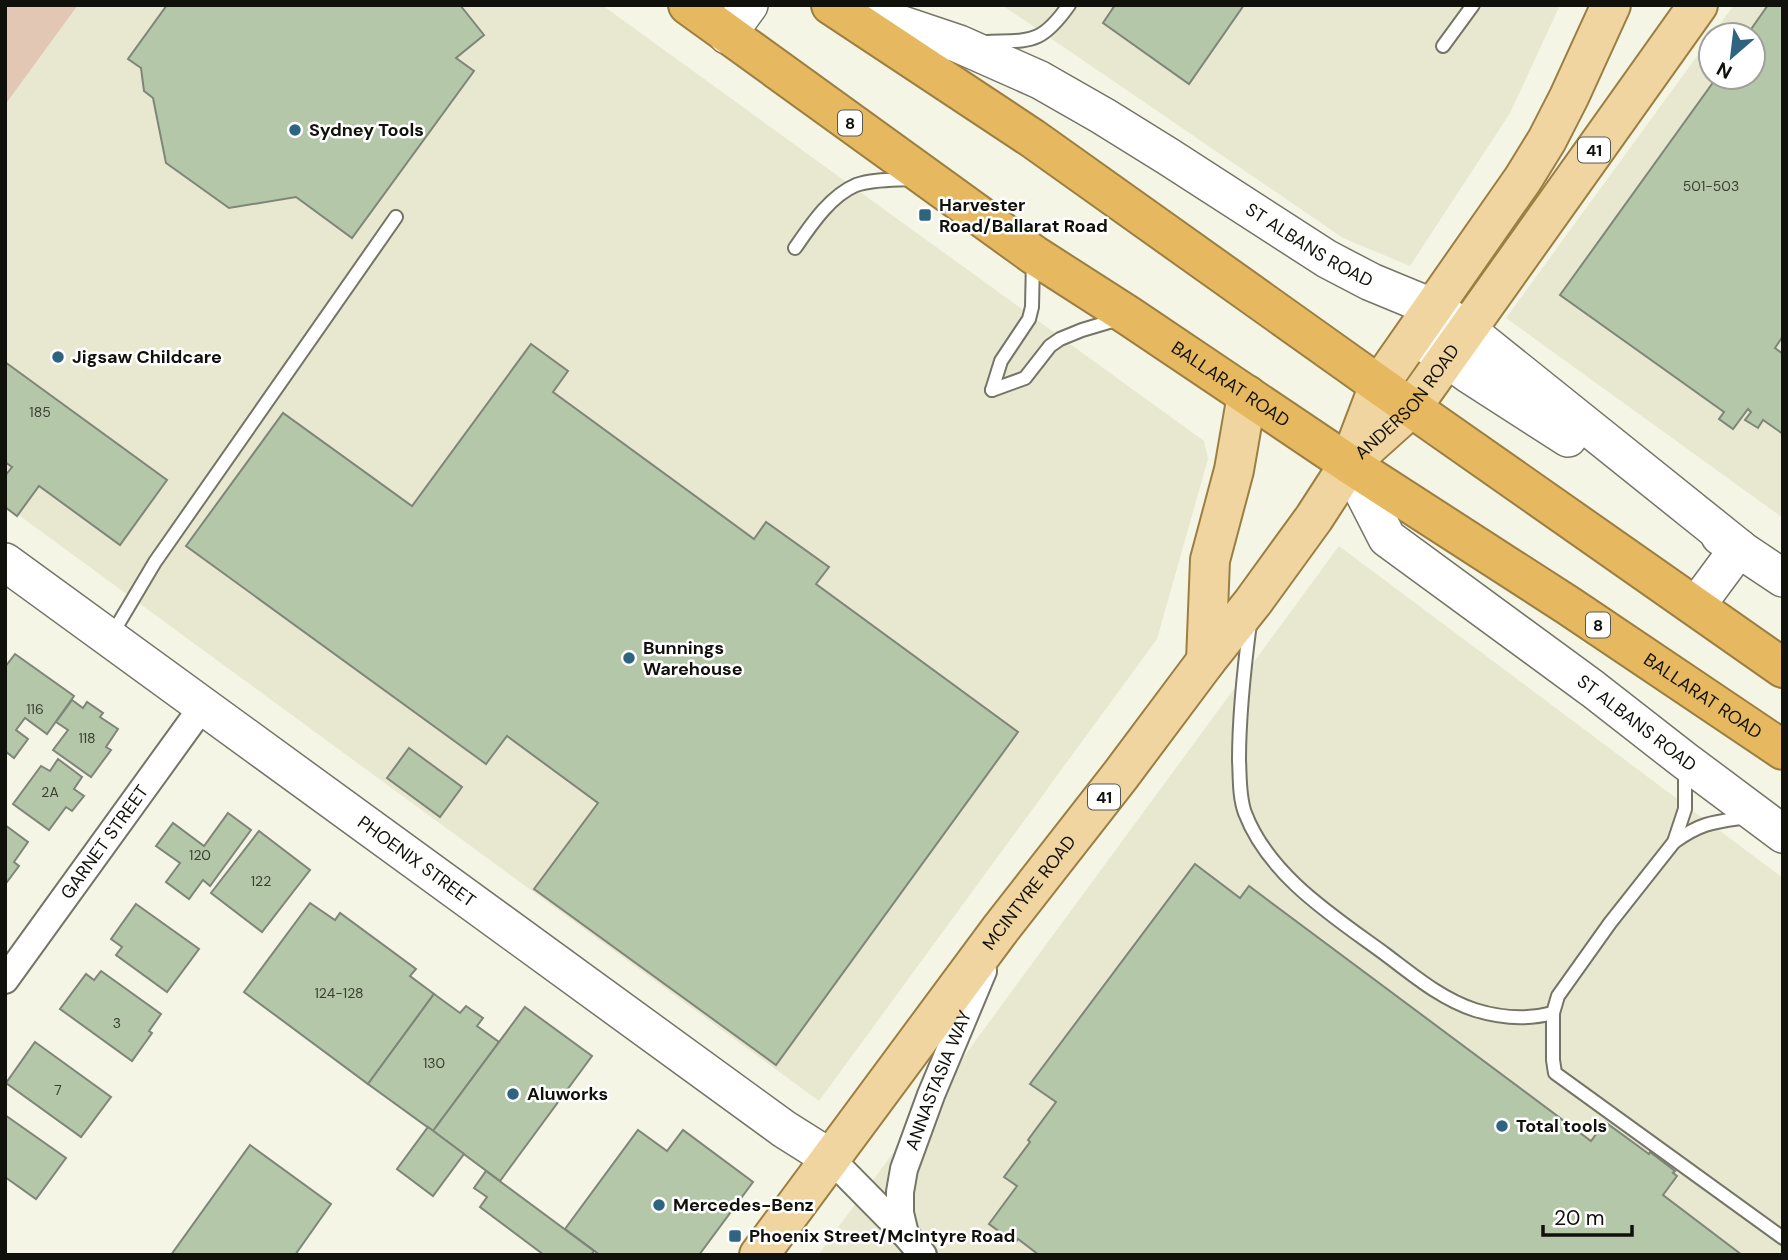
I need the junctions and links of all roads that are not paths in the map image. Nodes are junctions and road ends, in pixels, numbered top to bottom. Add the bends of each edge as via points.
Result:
1 (688, 5) edge
2 (831, 5) edge
3 (843, 5) edge
4 (1069, 5) edge
5 (1473, 5) edge
6 (1611, 5) edge
7 (1698, 5) edge
8 (738, 20) edge
9 (959, 44) junction
10 (1443, 46) dead end
11 (926, 178) junction
12 (396, 217) dead end
13 (795, 248) dead end
14 (1034, 255) junction
15 (1129, 316) junction
16 (1424, 322) junction
17 (1456, 343) junction
18 (1379, 385) junction
19 (1247, 395) junction
20 (1412, 407) junction
21 (1349, 464) junction
22 (1738, 548) junction
23 (5, 562) edge
24 (1783, 578) edge
25 (1253, 602) junction
26 (1696, 606) junction
27 (110, 638) junction
28 (1206, 660) junction
29 (1783, 668) edge
30 (203, 706) junction
31 (1783, 750) edge
32 (1684, 761) junction
33 (1771, 825) edge
34 (1674, 842) junction
35 (999, 931) junction
36 (5, 980) edge
37 (1553, 1013) junction
38 (830, 1158) junction
39 (905, 1234) junction
40 (1783, 1237) edge
41 (760, 1255) edge
42 (923, 1255) edge

1 - 8 highway, BALLARAT ROAD / 8
2 - 18 highway via 1032,138
3 - 9 main road, ST ALBANS ROAD
4 - 9 lane via 1042,36
5 - 10 lane
6 - 16 main road, ANDERSON ROAD / 41 via 1569,97 1523,179
7 - 17 main road, ANDERSON ROAD / 41
8 - 11 highway, BALLARAT ROAD / 8
9 - 16 main road, ST ALBANS ROAD via 1040,80 1102,116 1335,264 1371,282
11 - 13 lane via 867,183 846,190
11 - 14 highway, BALLARAT ROAD / 8
12 - 27 lane via 155,562
14 - 15 highway, BALLARAT ROAD / 8
14 - 15 lane via 1029,319 1001,361 992,390 1025,378 1060,339
15 - 19 highway, BALLARAT ROAD / 8
16 - 17 main road, ST ALBANS ROAD
16 - 18 main road, ANDERSON ROAD / 41
17 - 20 main road, ANDERSON ROAD / 41
17 - 22 main road, ST ALBANS ROAD
18 - 20 highway
18 - 21 main road, ANDERSON ROAD / 41
19 - 21 highway, BALLARAT ROAD / 8
19 - 28 main road via 1234,470 1210,560
20 - 21 main road, ANDERSON ROAD / 41
20 - 26 highway
21 - 25 main road, MCINTYRE ROAD / 41
21 - 31 highway, BALLARAT ROAD / 8
21 - 32 main road, ST ALBANS ROAD via 1387,538
22 - 24 main road, ST ALBANS ROAD
22 - 26 main road
23 - 27 main road, PHOENIX STREET
25 - 28 main road, MCINTYRE ROAD / 41
25 - 37 lane via 1240,699 1240,783 1244,811 1254,834 1289,878 1324,909 1452,1000 1501,1016
26 - 29 highway
27 - 30 main road, PHOENIX STREET
28 - 35 main road, MCINTYRE ROAD / 41
30 - 36 street, GARNET STREET
30 - 38 main road, PHOENIX STREET
32 - 33 main road, ST ALBANS ROAD
32 - 34 lane via 1685,809
33 - 34 lane via 1703,824
34 - 37 lane via 1558,996
35 - 38 main road, MCINTYRE ROAD / 41
35 - 39 street, ANNASTASIA WAY via 904,1169 900,1213
37 - 40 lane via 1555,1073
38 - 39 street
38 - 41 main road, MCINTYRE ROAD / 41
39 - 42 street

